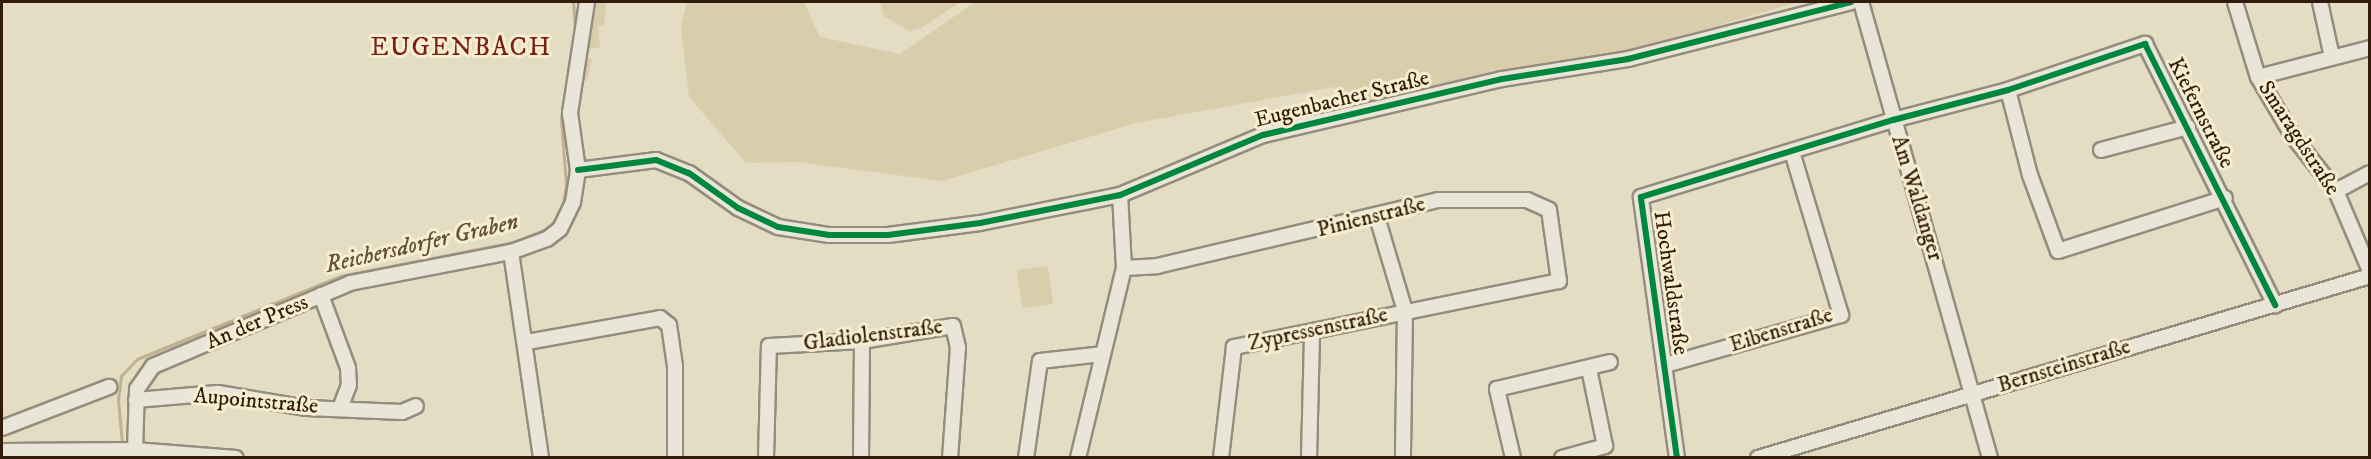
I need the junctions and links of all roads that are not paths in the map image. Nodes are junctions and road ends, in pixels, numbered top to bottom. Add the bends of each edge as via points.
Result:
1 (587, 2) edge
2 (1851, 2) edge
3 (1861, 2) edge
4 (2235, 2) edge
5 (2320, 2) edge
6 (2370, 48) edge
7 (2332, 57) junction
8 (2259, 77) junction
9 (2008, 90) junction
10 (1893, 120) junction
11 (2188, 127) junction
12 (2101, 150) dead end
13 (1792, 152) junction
14 (578, 170) junction
15 (2370, 173) edge
16 (2336, 191) junction
17 (1120, 195) junction
18 (2225, 198) junction
19 (1377, 216) junction
20 (511, 252) junction
21 (1124, 268) junction
22 (2370, 271) edge
23 (2370, 276) edge
24 (1559, 281) joint
25 (321, 295) junction
26 (2275, 305) junction
27 (1405, 311) junction
28 (1312, 332) junction
29 (862, 341) junction
30 (527, 342) junction
31 (1102, 354) junction
32 (1610, 362) dead end
33 (1665, 365) junction
34 (1588, 369) junction
35 (109, 387) dead end
36 (1972, 394) junction
37 (136, 400) junction
38 (416, 406) dead end
39 (340, 408) junction
40 (2, 428) edge
41 (135, 450) junction
42 (2, 451) edge
43 (178, 455) edge
44 (236, 458) edge
45 (542, 458) edge
46 (675, 458) edge
47 (765, 458) edge
48 (861, 458) edge
49 (950, 458) edge
50 (1026, 458) edge
51 (1078, 458) edge
52 (1221, 458) edge
53 (1309, 458) edge
54 (1403, 458) edge
55 (1514, 458) edge
56 (1562, 458) edge
57 (1677, 458) edge
58 (1758, 458) edge
59 (1990, 458) edge

1 - 14 street, An der Press via 570,113
2 - 17 street, Eugenbacher Straße via 1628,59 1502,79 1263,135
3 - 10 street, Am Waldanger
4 - 8 street, Smaragdstraße
5 - 7 street
6 - 7 street
7 - 8 street
8 - 16 street, Smaragdstraße via 2292,135
9 - 10 street, Kiefernstraße
9 - 11 street, Kiefernstraße via 2145,44
9 - 18 street via 2030,175 2058,251
10 - 13 street, Hochwaldstraße
10 - 36 street, Am Waldanger
11 - 12 street
11 - 18 street, Kiefernstraße
13 - 33 street, Hochwaldstraße via 1641,197
13 - 33 street, Eibenstraße via 1842,315
14 - 17 street, Eugenbacher Straße via 656,160 689,173 760,219 829,235 888,235 957,226
14 - 20 street, An der Press via 573,202 560,229 547,239
15 - 16 street
16 - 22 street, Smaragdstraße
17 - 21 street
18 - 26 street, Kiefernstraße
19 - 21 street, Pinienstraße via 1157,266
19 - 24 street, Pinienstraße via 1438,200 1527,200 1549,210
19 - 27 street, Zypressenstraße
20 - 25 street, An der Press via 350,283
20 - 30 street
21 - 31 street
23 - 26 street, Bernsteinstraße
24 - 27 street, Zypressenstraße
25 - 37 street, An der Press via 153,366 142,377
25 - 39 street, Aupointstraße via 348,368 349,385
26 - 36 street, Bernsteinstraße
27 - 28 street, Zypressenstraße
27 - 54 street
28 - 52 street, Zypressenstraße via 1234,347
28 - 53 street
29 - 47 street, Gladiolenstraße via 769,345
29 - 48 street
29 - 49 street, Gladiolenstraße via 953,326 957,347
30 - 45 street
30 - 46 street via 660,318 669,325 675,366
31 - 50 street via 1040,361
31 - 51 street
32 - 34 street
33 - 57 street, Hochwaldstraße
34 - 55 street via 1497,389
34 - 56 street via 1605,446
35 - 40 street
36 - 58 street, Bernsteinstraße
36 - 59 street, Am Waldanger
37 - 39 street, Aupointstraße via 219,393 282,405
37 - 41 street, An der Press
38 - 39 street, Aupointstraße via 402,412
41 - 42 street
41 - 43 street
43 - 44 street

